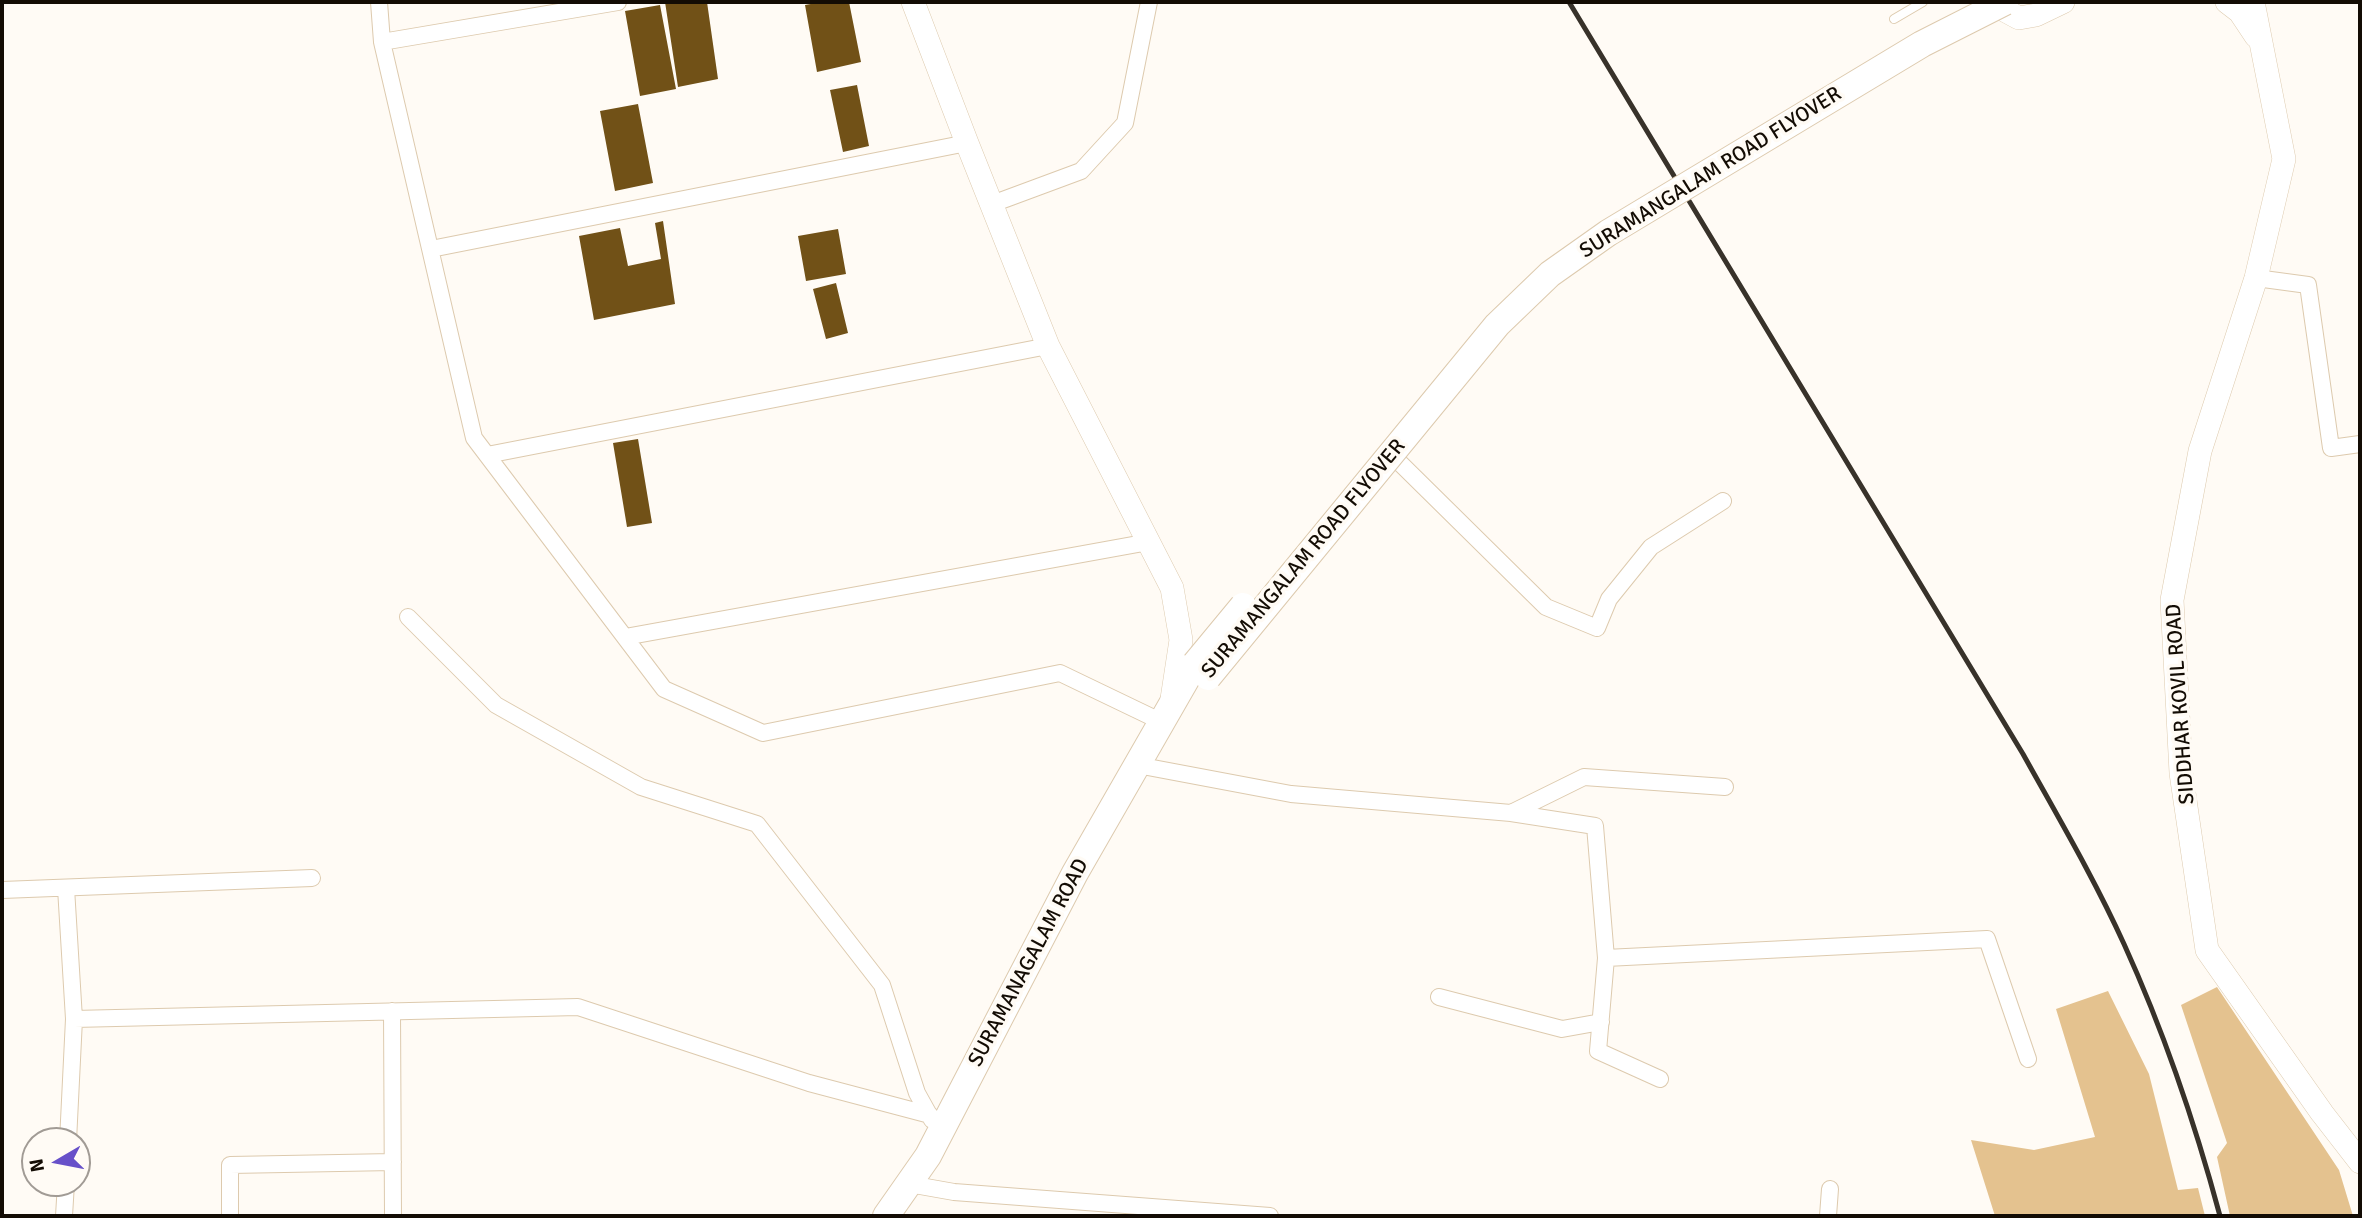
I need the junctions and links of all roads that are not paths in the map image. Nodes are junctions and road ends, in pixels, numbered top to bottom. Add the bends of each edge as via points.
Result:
1 (379, 2) edge
2 (618, 2) edge
3 (913, 2) edge
4 (1149, 2) edge
5 (1923, 2) edge
6 (1971, 2) edge
7 (2003, 2) edge
8 (2063, 2) edge
9 (2227, 2) edge
10 (2253, 2) edge
11 (1894, 19) dead end
12 (2260, 41) junction
13 (382, 42) junction
14 (967, 143) junction
15 (992, 204) junction
16 (430, 249) junction
17 (2256, 278) junction
18 (1048, 346) junction
19 (2360, 444) edge
20 (487, 455) junction
21 (1401, 464) dead end
22 (1723, 500) dead end
23 (1149, 542) junction
24 (408, 617) dead end
25 (625, 637) junction
26 (1201, 671) junction
27 (1167, 715) junction
28 (1137, 765) junction
29 (1725, 787) dead end
30 (1511, 813) junction
31 (312, 878) dead end
32 (66, 888) junction
33 (2, 890) edge
34 (1606, 958) junction
35 (1439, 997) dead end
36 (392, 1011) junction
37 (74, 1019) junction
38 (1601, 1022) junction
39 (2028, 1059) dead end
40 (1660, 1079) dead end
41 (935, 1125) junction
42 (69, 1127) edge
43 (393, 1162) junction
44 (2360, 1162) edge
45 (909, 1184) junction
46 (1830, 1189) dead end
47 (65, 1197) edge
48 (64, 1216) edge
49 (230, 1216) edge
50 (393, 1216) edge
51 (886, 1216) edge
52 (1270, 1216) edge
53 (1828, 1216) edge

1 - 13 street
2 - 13 street
3 - 14 main road
4 - 15 street via 1125,123 1082,171
5 - 11 lane
6 - 26 main road, SURAMANGALAM ROAD FLYOVER, bridge via 1916,30 1600,220 1541,262 1486,314
7 - 8 main road via 2006,11 2019,18
7 - 26 main road, SURAMANGALAM ROAD FLYOVER, bridge via 1910,51 1608,233 1550,274 1497,325
9 - 12 main road
10 - 12 main road, SIDDHAR KOVIL ROAD
12 - 17 main road, SIDDHAR KOVIL ROAD via 2284,159
13 - 16 street
14 - 15 main road
14 - 16 street
15 - 18 main road
16 - 20 street via 474,439
17 - 19 street via 2308,285 2331,447
17 - 44 main road, SIDDHAR KOVIL ROAD via 2200,451 2172,600 2181,773 2207,950
18 - 20 street
18 - 23 main road
20 - 25 street
21 - 22 street via 1546,607 1597,628 1609,599 1651,547
23 - 25 street
23 - 27 main road via 1172,588 1181,640
24 - 41 street via 496,705 641,786 757,824 882,985 918,1093
25 - 27 street via 664,689 763,733 1059,673
26 - 27 main road, SURAMANGALAM ROAD FLYOVER
27 - 28 main road, SURAMANAGALAM ROAD
28 - 30 street via 1292,794
28 - 41 main road, SURAMANAGALAM ROAD
29 - 30 street via 1584,777
30 - 34 street via 1595,826
31 - 32 street
32 - 33 street
32 - 37 street
34 - 38 street
34 - 39 street via 1987,939
35 - 38 street via 1562,1029
36 - 37 street
36 - 41 street via 578,1007
36 - 43 street
37 - 42 street
38 - 40 street via 1598,1051
41 - 45 main road, SURAMANAGALAM ROAD
43 - 49 street via 230,1165
43 - 50 street
45 - 51 main road, SURAMANAGALAM ROAD
45 - 52 street via 954,1192
46 - 53 street
47 - 48 street

